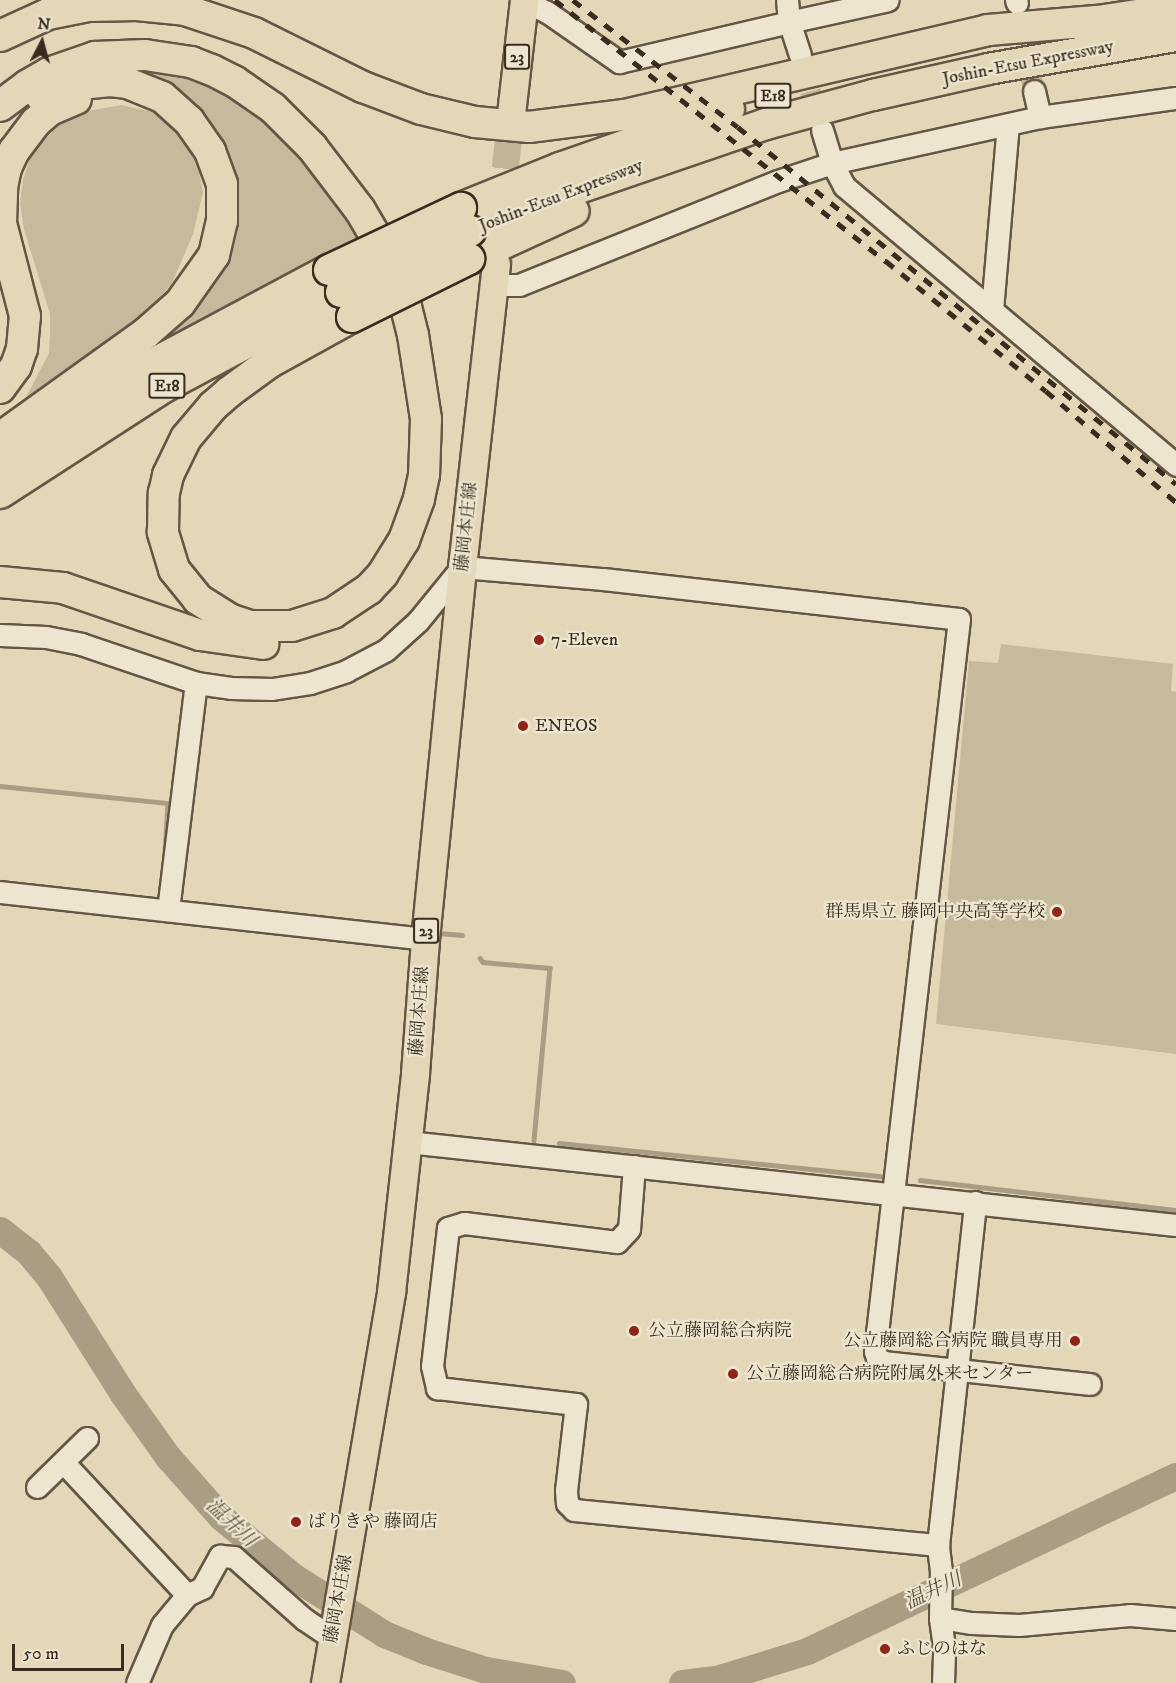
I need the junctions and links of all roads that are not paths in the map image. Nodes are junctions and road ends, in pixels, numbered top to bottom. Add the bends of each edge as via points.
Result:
1 (523, 0) edge
2 (787, 0) edge
3 (888, 0) edge
4 (137, 5) junction
5 (1176, 9) edge
6 (1096, 21) junction
7 (789, 22) junction
8 (0, 36) edge
9 (1176, 36) edge
10 (0, 55) edge
11 (800, 55) tunnel mouth
12 (0, 84) edge
13 (1034, 91) tunnel mouth
14 (1176, 98) edge
15 (0, 106) edge
16 (511, 114) tunnel mouth
17 (1040, 117) junction
18 (189, 121) junction
19 (1008, 125) junction
20 (0, 127) edge
21 (822, 130) tunnel mouth
22 (832, 163) junction
23 (478, 250) junction
24 (341, 293) junction
25 (992, 310) junction
26 (0, 388) edge
27 (0, 438) edge
28 (0, 462) edge
29 (1176, 465) edge
30 (0, 493) edge
31 (462, 567) junction
32 (0, 582) edge
33 (0, 635) edge
34 (196, 683) junction
35 (0, 892) edge
36 (168, 910) junction
37 (425, 939) junction
38 (408, 1142) junction
39 (634, 1166) junction
40 (892, 1193) junction
41 (975, 1203) junction
42 (1176, 1225) edge
43 (957, 1370) junction
44 (1090, 1384) dead end
45 (87, 1438) dead end
46 (64, 1463) junction
47 (37, 1487) dead end
48 (938, 1545) junction
49 (187, 1595) junction
50 (940, 1618) junction
51 (1176, 1619) edge
52 (334, 1631) junction
53 (137, 1683) edge
54 (325, 1683) edge
55 (944, 1683) edge

1 - 7 street via 619,62
1 - 16 main road, 23
2 - 7 street
3 - 7 street
4 - 6 highway via 185,10 231,24 363,87 429,111 475,122 529,127 624,115 988,30
4 - 8 highway via 68,9
4 - 10 highway via 63,20 22,39
5 - 6 highway, Joshin-Etsu Expressway / E18
6 - 23 highway, Joshin-Etsu Expressway / E18 via 875,67 749,103 581,160
7 - 11 street
9 - 23 highway, Joshin-Etsu Expressway via 988,69 693,163
12 - 32 highway via 17,70 59,49 129,36 199,46 266,78 327,134 391,222 414,272 429,323 442,422 438,491 405,572 374,604 336,628 314,636 270,644 225,640 171,626 63,588
13 - 17 street
14 - 17 street
15 - 24 highway via 49,73 95,57 145,55 191,62 212,70 273,108 312,147 360,210 387,256 413,335 426,419 424,475 405,540 376,582 333,614 292,626 250,626 231,620 198,599 174,569 163,523 168,475 186,438 213,406 270,362
17 - 19 street
18 - 20 highway via 177,108 146,89 119,82 90,81 38,98
18 - 26 highway via 170,108 136,95 101,93 50,110 23,136 6,168 1,223 22,298 24,334 16,366
18 - 27 highway via 210,151 222,184 219,238 205,271 180,303 155,326
19 - 22 street
19 - 25 street
21 - 22 street
22 - 23 street via 519,285
22 - 25 street via 844,186
23 - 24 highway, Joshin-Etsu Expressway / E18, bridge
23 - 24 highway, bridge
23 - 31 main road, 藤岡本庄線 / 23
24 - 28 highway, Joshin-Etsu Expressway / E18 via 151,365
24 - 30 highway, Joshin-Etsu Expressway / E18 via 164,387
25 - 29 street
31 - 34 street via 418,621 386,650 346,671 310,683 272,689
31 - 37 main road, 藤岡本庄線 / 23
31 - 40 street via 958,619
33 - 34 street via 46,637 81,644
34 - 36 street
35 - 36 street
36 - 37 street
37 - 38 main road, 藤岡本庄線 / 23
38 - 39 street
38 - 52 main road, 藤岡本庄線 / 23 via 391,1292
39 - 40 street
39 - 48 street via 629,1229 617,1242 464,1223 448,1228 432,1366 437,1388 576,1404 566,1490 567,1503 574,1510
40 - 41 street
40 - 43 street via 877,1358
41 - 42 street
41 - 43 street
43 - 44 street
43 - 48 street
45 - 46 street
46 - 47 street
46 - 49 street
48 - 50 street
49 - 52 street via 202,1588 220,1556 234,1557 304,1619
49 - 53 street via 162,1624
50 - 51 street via 1019,1625 1130,1615
50 - 55 street
52 - 54 main road, 藤岡本庄線 / 23

